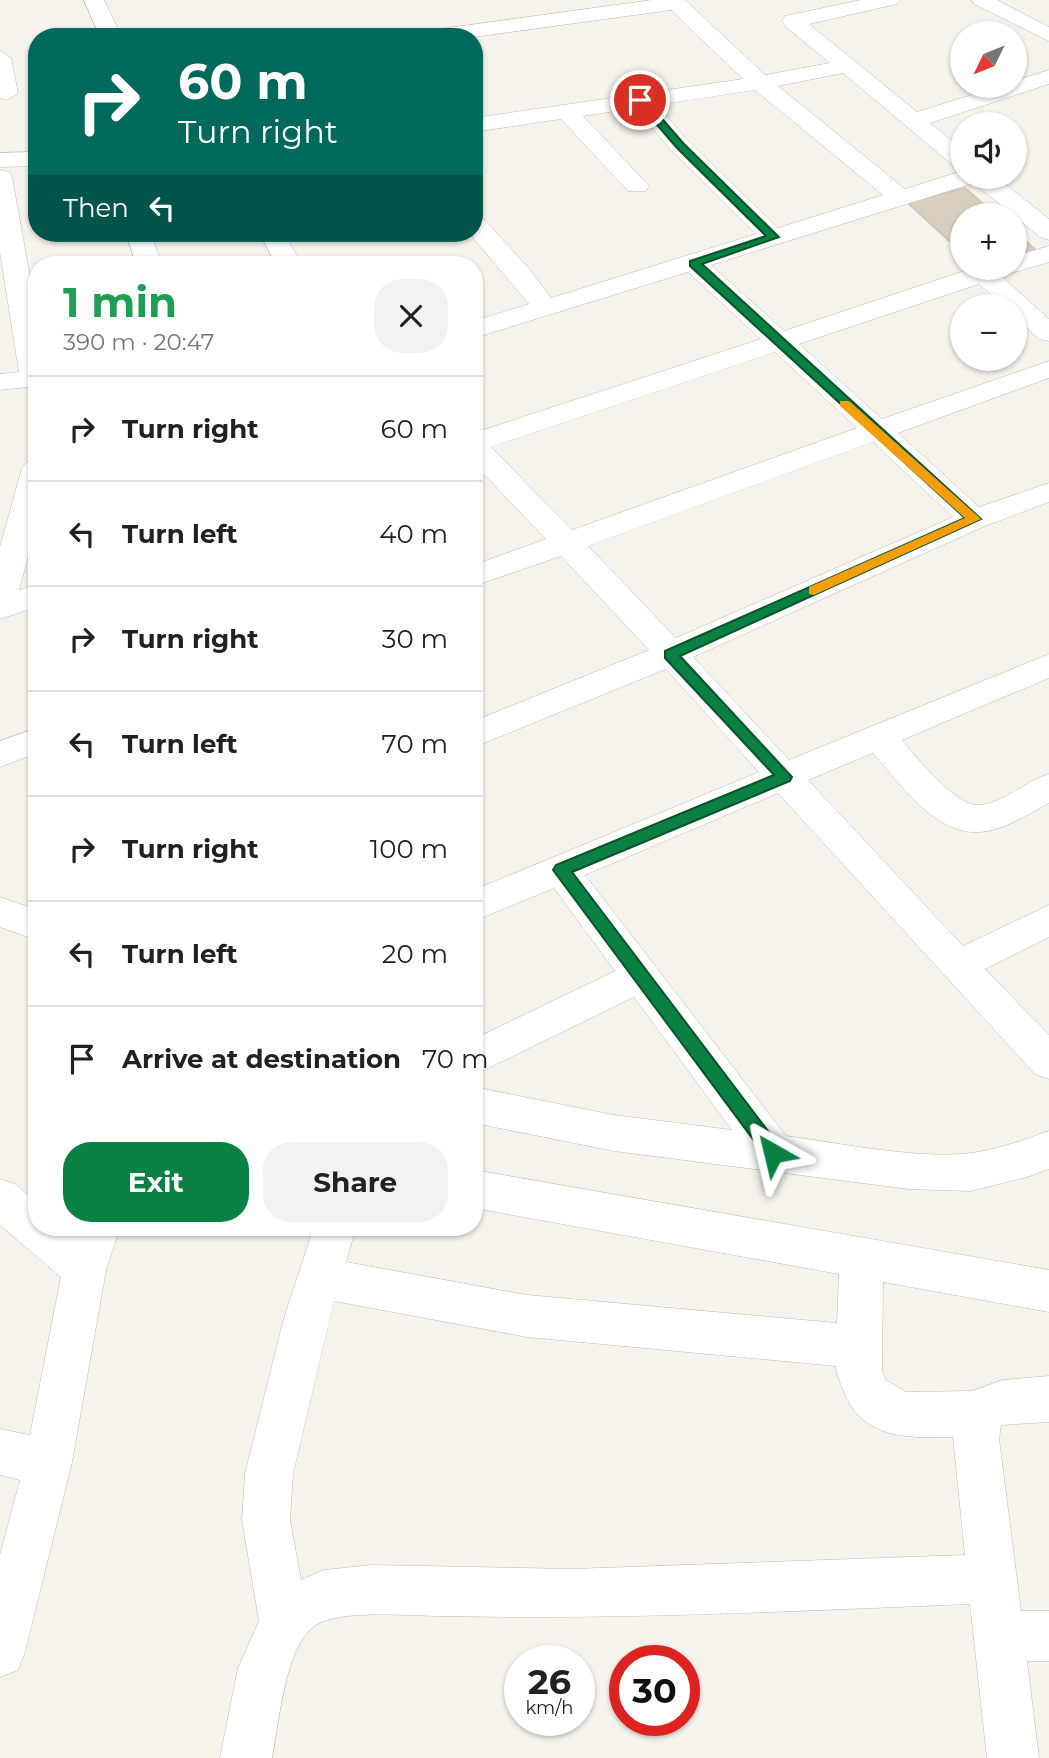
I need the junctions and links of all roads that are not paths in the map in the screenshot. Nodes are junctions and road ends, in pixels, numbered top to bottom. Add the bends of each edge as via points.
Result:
1 (94, 0) edge
2 (890, 0) edge
3 (981, 0) edge
4 (674, 1) edge
5 (107, 28) edge
6 (483, 29) edge
7 (1049, 35) edge
8 (0, 58) edge
9 (847, 66) junction
10 (1049, 77) edge
11 (760, 83) junction
12 (7, 93) dead end
13 (640, 100) junction
14 (566, 111) junction
15 (914, 121) junction
16 (483, 124) edge
17 (950, 151) edge
18 (28, 159) edge
19 (0, 160) edge
20 (0, 177) edge
21 (950, 182) edge
22 (637, 186) dead end
23 (997, 189) edge
24 (900, 197) junction
25 (1049, 232) edge
26 (483, 233) edge
27 (773, 237) junction
28 (1049, 254) edge
29 (1027, 260) edge
30 (694, 263) junction
31 (961, 280) edge
32 (1000, 280) edge
33 (545, 308) junction
34 (13, 324) edge
35 (483, 327) edge
36 (1049, 333) edge
37 (777, 341) junction
38 (28, 359) edge
39 (1049, 369) edge
40 (28, 379) edge
41 (0, 382) edge
42 (875, 431) junction
43 (483, 442) edge
44 (483, 454) edge
45 (1049, 492) edge
46 (28, 505) edge
47 (974, 519) junction
48 (567, 541) junction
49 (483, 573) edge
50 (28, 598) edge
51 (0, 605) edge
52 (670, 654) junction
53 (1049, 664) edge
54 (483, 731) edge
55 (879, 737) junction
56 (28, 743) edge
57 (0, 754) edge
58 (785, 777) junction
59 (1049, 787) edge
60 (561, 870) junction
61 (483, 902) edge
62 (1049, 920) edge
63 (957, 966) junction
64 (640, 976) junction
65 (483, 1054) edge
66 (1049, 1062) edge
67 (483, 1107) edge
68 (1049, 1149) edge
69 (773, 1153) junction
70 (483, 1191) edge
71 (0, 1198) edge
72 (28, 1222) edge
73 (44, 1236) edge
74 (95, 1236) edge
75 (332, 1236) edge
76 (861, 1259) junction
77 (84, 1270) junction
78 (319, 1278) junction
79 (1049, 1291) edge
80 (858, 1346) junction
81 (1049, 1399) edge
82 (977, 1414) junction
83 (0, 1452) edge
84 (48, 1462) junction
85 (992, 1579) junction
86 (284, 1622) junction
87 (998, 1636) junction
88 (1049, 1636) edge
89 (0, 1652) edge
90 (246, 1758) edge
91 (1013, 1758) edge

1 - 5 street
2 - 9 street via 794,19
3 - 7 street
4 - 6 street
4 - 11 street
8 - 12 street
9 - 11 street
9 - 15 street
10 - 15 street
11 - 13 street
11 - 24 street
13 - 14 street
13 - 27 street
14 - 16 street
14 - 22 street
15 - 17 street
18 - 19 street
20 - 34 street
21 - 24 street
23 - 25 street
24 - 27 street
26 - 33 street
27 - 30 street
28 - 29 street
30 - 33 street
30 - 37 street
31 - 37 street
32 - 36 street
33 - 35 street
34 - 38 street
37 - 42 street
37 - 43 street
39 - 42 street
40 - 41 street
42 - 47 street
42 - 48 street
44 - 48 street
45 - 47 street
46 - 51 street
47 - 52 street
48 - 49 street
48 - 52 street
50 - 51 street
52 - 54 street
52 - 58 street
53 - 55 street
55 - 58 street
55 - 59 street via 935,797 968,819 981,818
56 - 57 street
58 - 60 street
58 - 63 street
60 - 61 street
60 - 64 street
62 - 63 street
63 - 66 street
64 - 65 street
64 - 69 street
67 - 69 street via 614,1133
68 - 69 street via 970,1172 909,1170
70 - 76 street
71 - 72 street
73 - 77 street
74 - 77 street
75 - 78 street
76 - 79 street
76 - 80 street
77 - 84 street
78 - 80 street via 527,1316
78 - 86 street via 270,1474 266,1520
80 - 82 street via 861,1382 869,1396 887,1409 905,1415
81 - 82 street via 1010,1400 989,1405
82 - 85 street
83 - 84 street
84 - 89 street
85 - 86 street via 572,1594 372,1590 324,1595 296,1608
85 - 87 street
86 - 90 street via 264,1668
87 - 88 street
87 - 91 street

